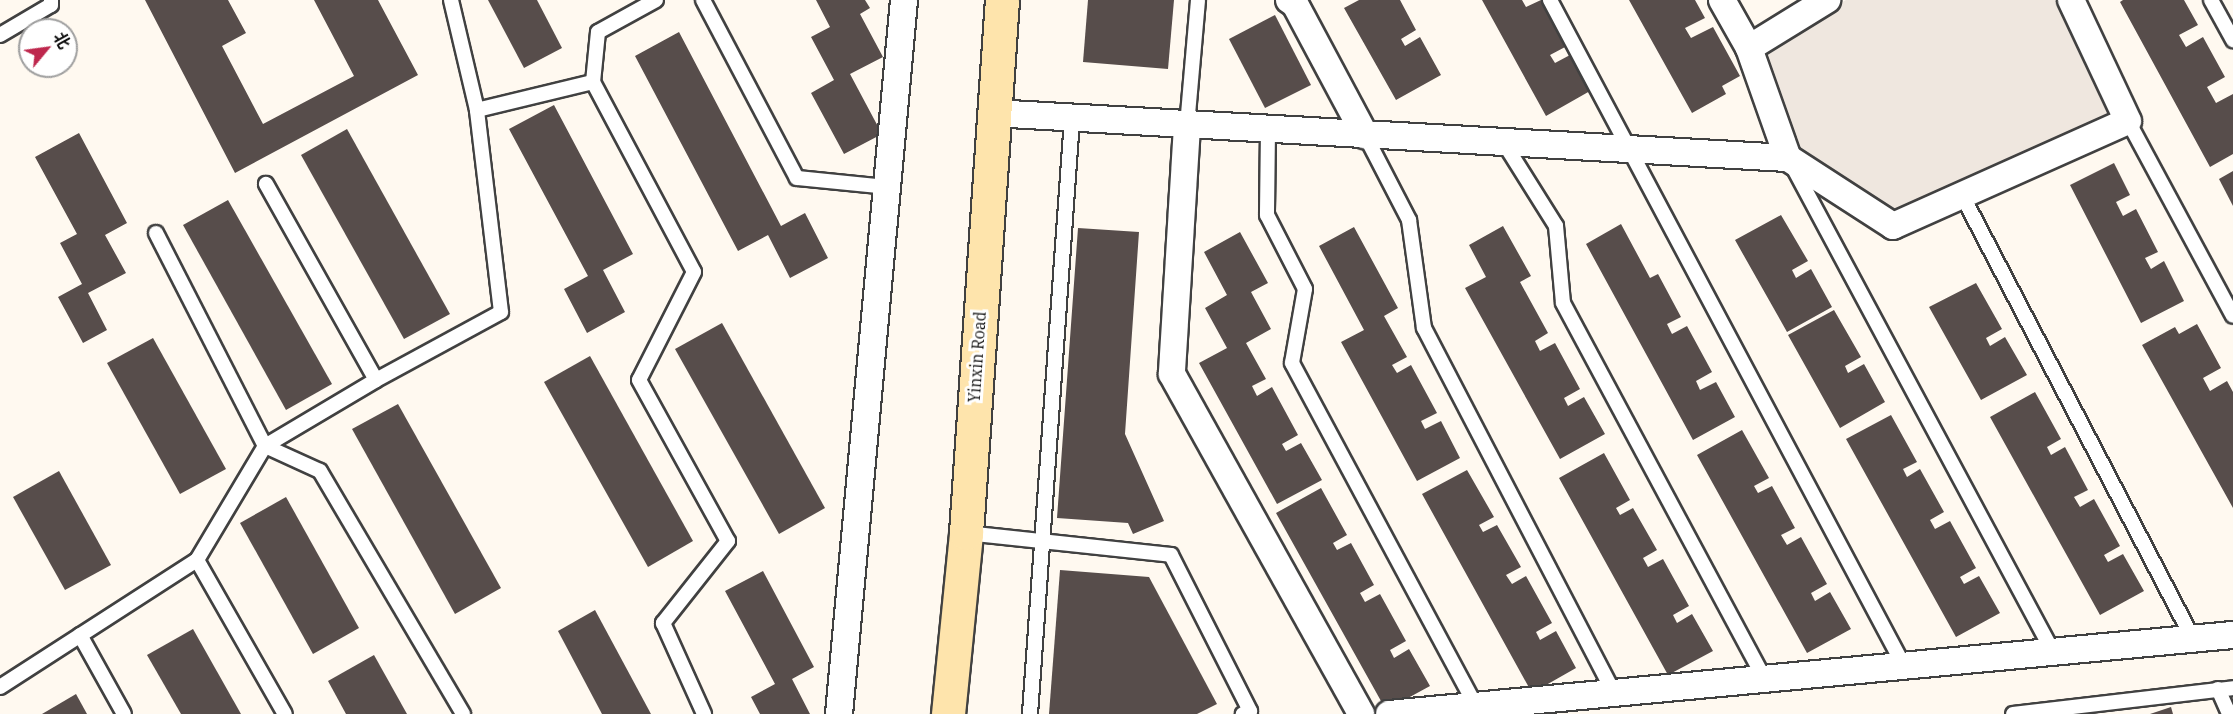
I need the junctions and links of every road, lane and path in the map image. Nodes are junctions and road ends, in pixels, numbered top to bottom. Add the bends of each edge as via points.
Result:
1 (51, 0) edge
2 (451, 0) edge
3 (656, 0) edge
4 (703, 0) edge
5 (904, 0) edge
6 (1002, 0) edge
7 (1198, 0) edge
8 (1289, 0) edge
9 (1550, 0) edge
10 (1722, 0) edge
11 (1827, 0) edge
12 (2071, 0) edge
13 (2211, 0) edge
14 (0, 35) edge
15 (2233, 40) edge
16 (1749, 48) junction
17 (593, 82) junction
18 (477, 110) junction
19 (993, 113) junction
20 (1072, 120) junction
21 (2128, 121) junction
22 (1187, 126) junction
23 (1268, 130) junction
24 (1365, 135) junction
25 (1504, 142) junction
26 (1629, 149) junction
27 (1788, 158) junction
28 (266, 184) dead end
29 (887, 187) junction
30 (1962, 195) junction
31 (156, 233) dead end
32 (2233, 316) edge
33 (376, 380) junction
34 (265, 446) junction
35 (966, 533) junction
36 (1040, 540) junction
37 (197, 560) junction
38 (80, 635) junction
39 (2233, 635) edge
40 (2193, 639) junction
41 (2053, 652) junction
42 (1904, 666) junction
43 (1765, 679) junction
44 (0, 687) edge
45 (2233, 688) edge
46 (2218, 690) junction
47 (1614, 693) junction
48 (1476, 706) junction
49 (124, 714) edge
50 (285, 714) edge
51 (463, 714) edge
52 (704, 714) edge
53 (839, 714) edge
54 (948, 714) edge
55 (1030, 714) edge
56 (1243, 714) edge
57 (1361, 714) edge
58 (1389, 714) edge
59 (2020, 714) edge
60 (2229, 714) edge

1 - 14 lane via 51,5
2 - 18 lane
3 - 17 lane via 598,32
4 - 29 lane via 797,178
5 - 29 street
6 - 19 street, Yinxin Road
7 - 22 lane
8 - 24 street via 1295,4
9 - 26 lane
10 - 16 street
11 - 16 street
12 - 21 street
13 - 15 lane
16 - 27 street
17 - 18 lane
17 - 52 lane via 694,272 639,380 728,541 663,623
18 - 33 lane via 501,312
19 - 20 street
19 - 35 street, Yinxin Road
20 - 22 street
20 - 36 lane
21 - 30 street
21 - 32 lane
22 - 23 street
22 - 57 street via 1172,374
23 - 24 street
23 - 48 lane via 1267,215 1305,289 1292,363
24 - 25 street
24 - 47 lane via 1409,220 1424,328
25 - 26 street
25 - 43 lane via 1556,226 1563,303
26 - 27 street
26 - 42 lane
27 - 30 street via 1893,226
27 - 41 lane
28 - 33 lane
29 - 53 street
30 - 40 lane
31 - 34 lane
33 - 34 lane
34 - 37 lane
34 - 51 lane via 320,471
35 - 36 lane
35 - 54 street, Yinxin Road
36 - 55 lane
36 - 56 lane via 1171,555 1250,711
37 - 38 lane
37 - 50 lane
38 - 44 lane
38 - 49 lane
39 - 40 street
40 - 41 street
41 - 42 street
42 - 43 street
43 - 47 street
45 - 46 lane
46 - 59 lane
46 - 60 lane
47 - 48 street
48 - 58 street

